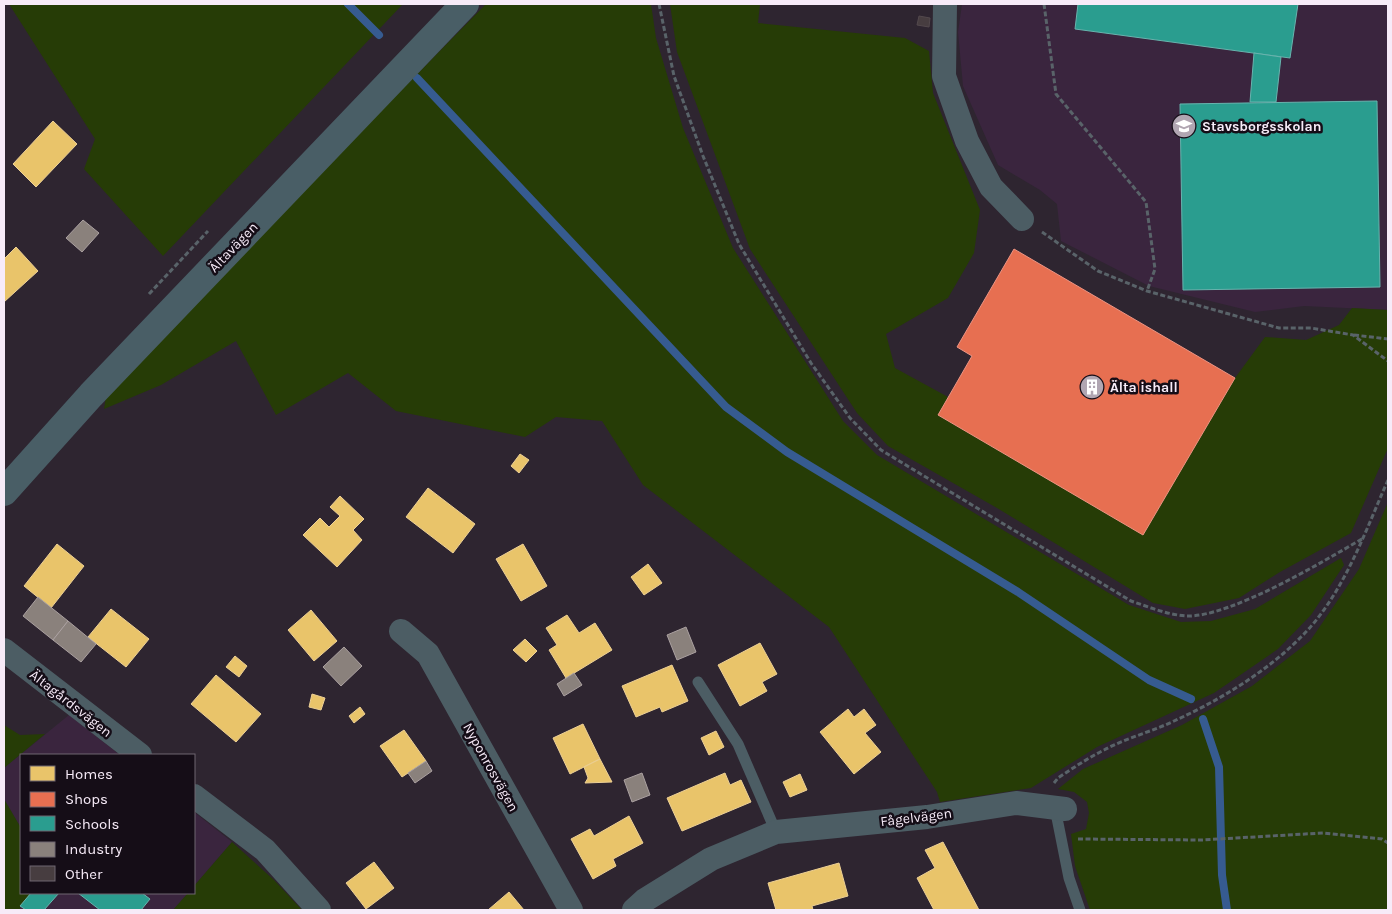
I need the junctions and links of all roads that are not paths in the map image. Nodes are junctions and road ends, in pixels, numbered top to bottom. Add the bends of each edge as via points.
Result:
1 (465, 4) edge
2 (945, 4) edge
3 (1022, 219) road end
4 (4, 492) edge
5 (401, 631) dead end
6 (4, 650) edge
7 (698, 682) dead end
8 (139, 754) edge
9 (195, 797) edge
10 (1052, 807) joint
11 (776, 832) junction
12 (319, 910) edge
13 (571, 910) edge
14 (634, 910) edge
15 (1080, 910) edge

1 - 4 main road, Ältavägen via 91,395
2 - 3 street via 944,76 966,142 991,187
5 - 13 street, Nyponrosvägen via 428,654
6 - 8 street, Ältagårdsvägen
7 - 11 lane via 738,744
9 - 12 street via 265,850
10 - 11 street, Fågelvägen via 1016,803
10 - 15 lane
11 - 14 street, Fågelvägen via 711,859

